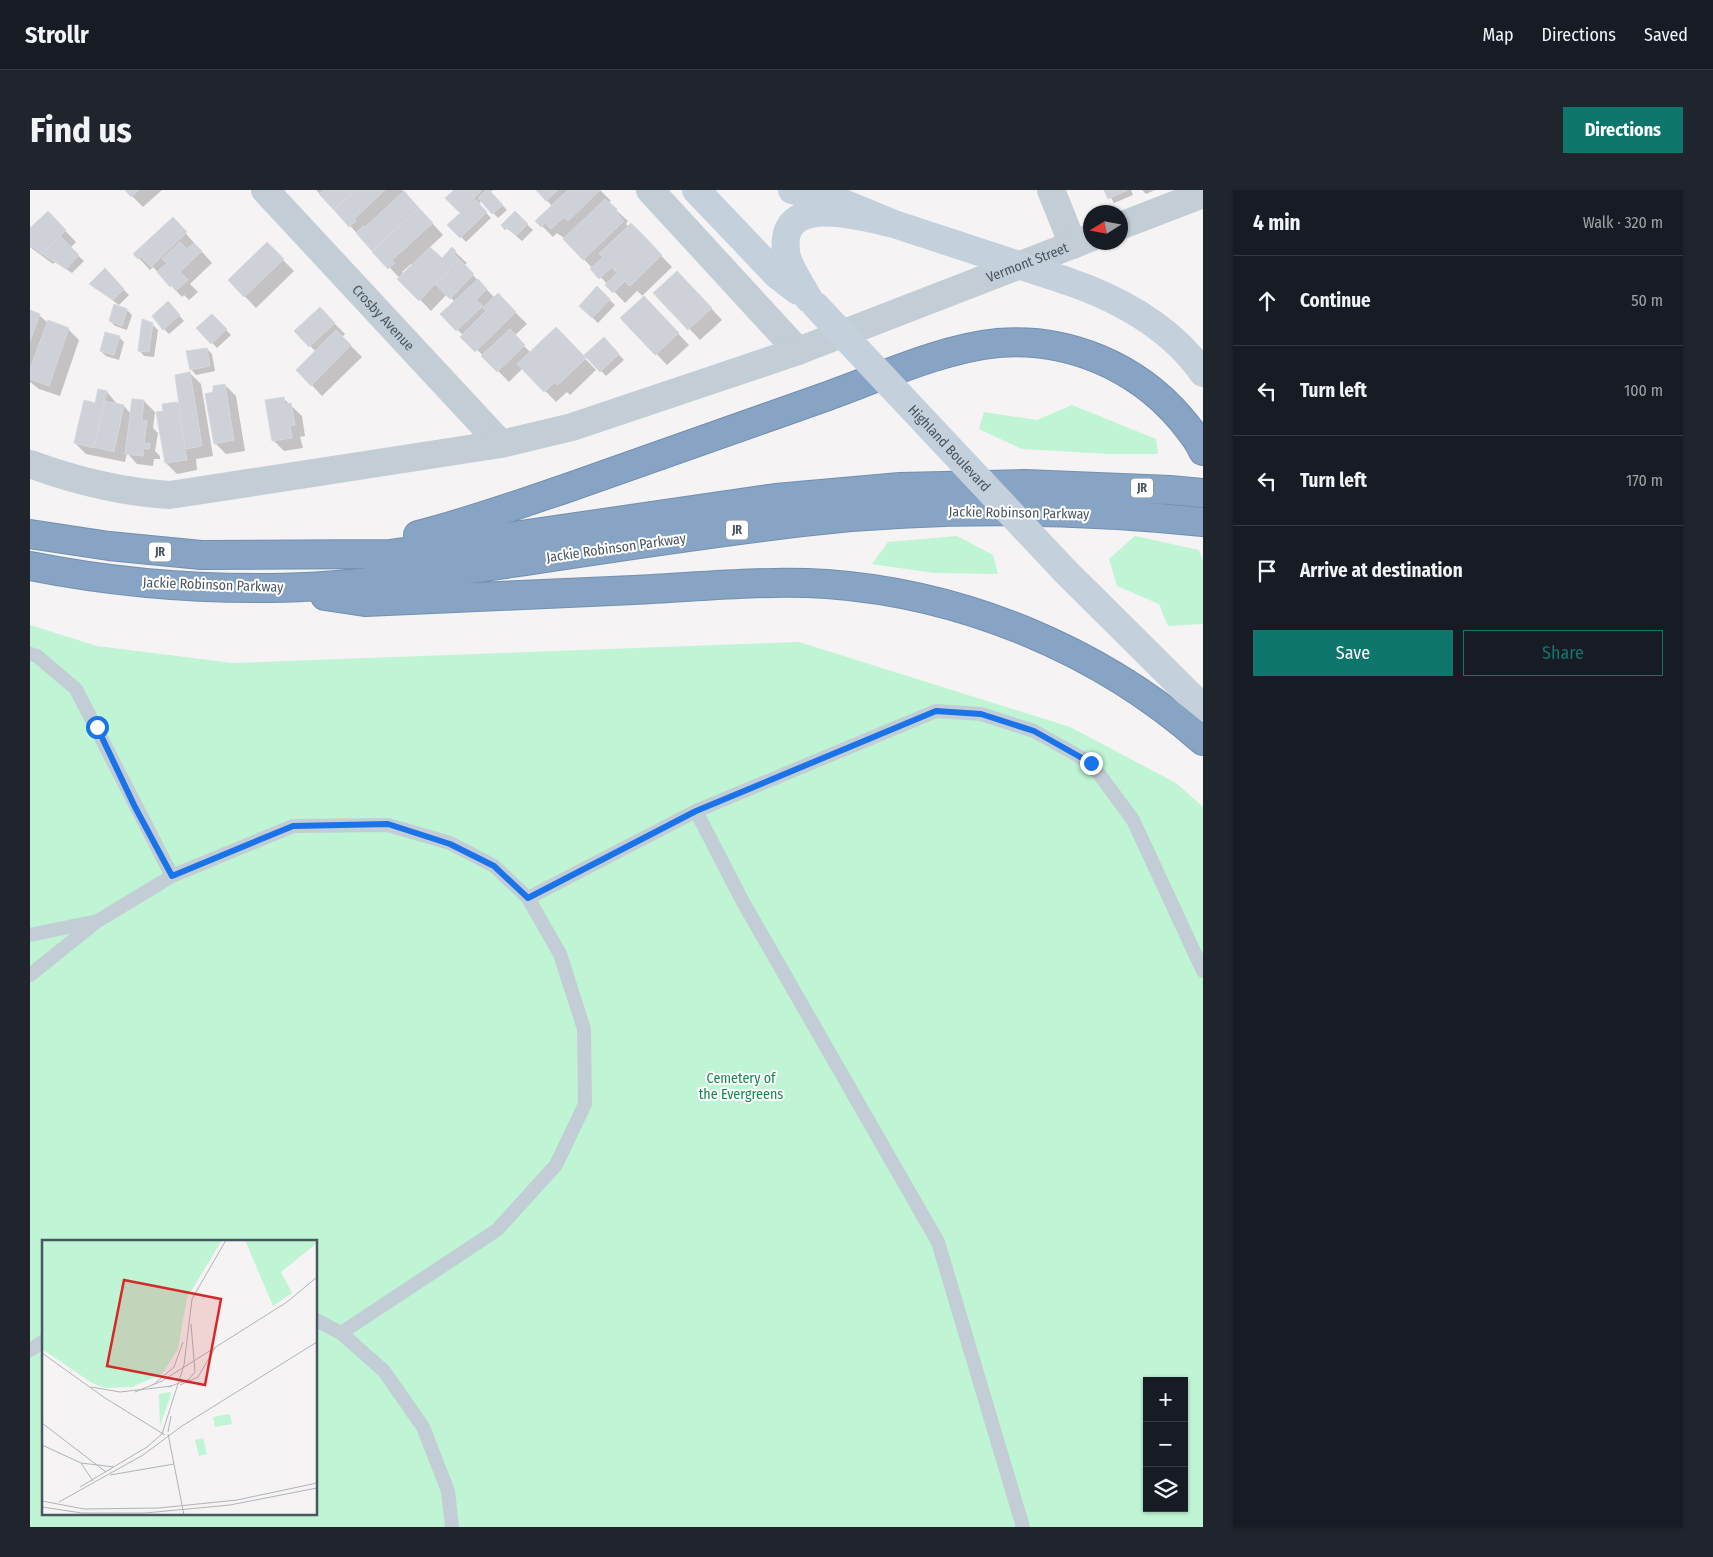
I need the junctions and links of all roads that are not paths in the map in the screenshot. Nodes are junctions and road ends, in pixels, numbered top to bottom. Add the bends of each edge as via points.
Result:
1 (265, 190) edge
2 (650, 190) edge
3 (696, 190) edge
4 (792, 190) edge
5 (1051, 190) edge
6 (1203, 194) edge
7 (1128, 223) edge
8 (894, 224) junction
9 (1082, 242) edge
10 (812, 302) junction
11 (798, 351) junction
12 (1203, 373) edge
13 (501, 444) junction
14 (1202, 448) edge
15 (30, 464) edge
16 (1203, 493) edge
17 (1203, 522) edge
18 (30, 534) edge
19 (291, 555) junction
20 (30, 566) edge
21 (274, 588) junction
22 (30, 654) edge
23 (1203, 708) edge
24 (1203, 741) edge
25 (696, 811) junction
26 (172, 876) junction
27 (528, 898) junction
28 (96, 922) junction
29 (30, 936) edge
30 (1203, 971) edge
31 (30, 975) edge
32 (318, 1321) edge
33 (341, 1333) junction
34 (42, 1342) edge
35 (30, 1350) edge
36 (452, 1527) edge
37 (1023, 1527) edge

1 - 13 street, Crosby Avenue
2 - 11 street
3 - 10 main road, Highland Boulevard via 777,275
4 - 8 main road via 843,203
5 - 9 street
6 - 7 street
8 - 10 main road via 842,213 820,212 797,220 787,233 787,253 789,263
8 - 12 main road, bridge via 1064,280 1124,304 1166,334
9 - 11 street, Vermont Street
10 - 23 main road, Highland Boulevard, bridge via 1065,571
11 - 13 street via 572,427
13 - 15 street via 170,495 131,493
14 - 19 highway via 1154,393 1100,358 1064,346 997,343 937,357 452,526 384,542
16 - 19 highway, Jackie Robinson Parkway / JR via 1025,484 900,487 776,498 390,554
17 - 21 highway, Jackie Robinson Parkway / JR via 1023,511 904,513 725,532 454,572
18 - 19 highway, Jackie Robinson Parkway / JR via 201,555
20 - 21 highway, Jackie Robinson Parkway / JR via 140,583
21 - 24 highway via 365,602 769,583 827,584 888,591 952,605 1045,640 1168,711
22 - 26 lane via 37,656 76,688
25 - 27 lane
25 - 30 lane via 936,711 981,714 1026,728 1091,763 1134,820
25 - 37 lane via 743,902 938,1242
26 - 27 lane via 293,826 388,824 450,844 494,866
26 - 28 lane
27 - 33 lane via 560,954 584,1029 585,1104 556,1165 498,1230
28 - 29 lane
28 - 31 lane
32 - 33 lane
33 - 36 lane via 384,1371 423,1427 448,1491
34 - 35 lane

